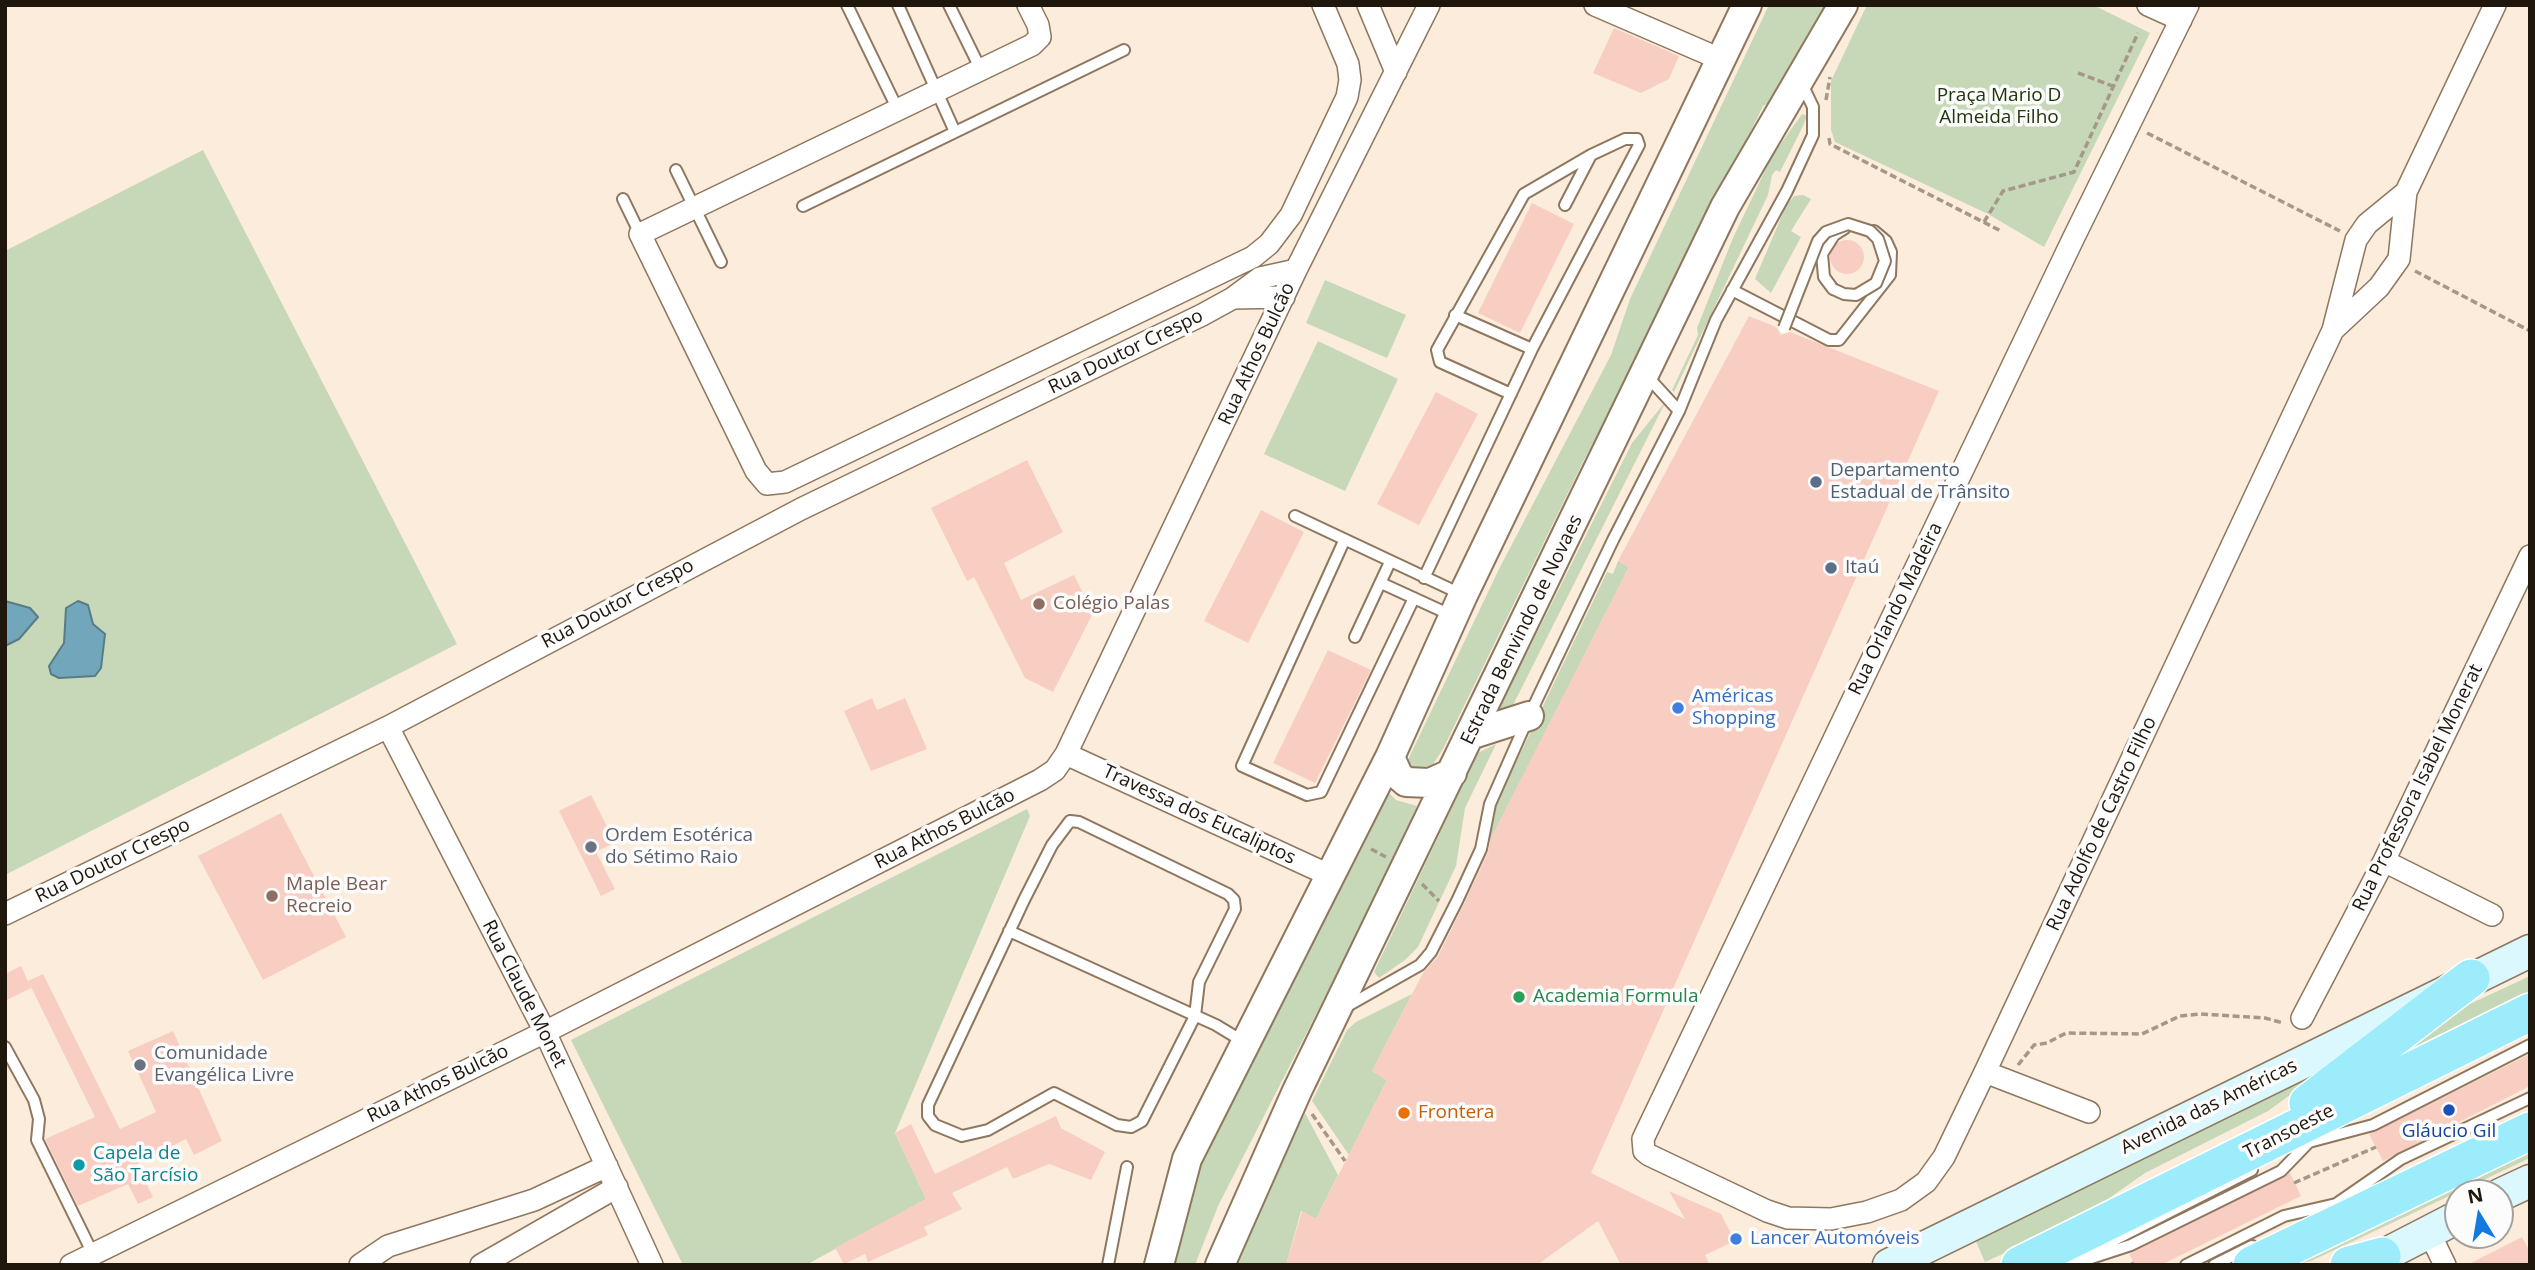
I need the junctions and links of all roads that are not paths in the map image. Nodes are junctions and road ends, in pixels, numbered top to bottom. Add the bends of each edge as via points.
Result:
1 (848, 5) edge
2 (898, 5) edge
3 (949, 5) edge
4 (1028, 5) edge
5 (1322, 5) edge
6 (1429, 5) edge
7 (1595, 5) edge
8 (1747, 5) edge
9 (1843, 5) edge
10 (2147, 5) edge
11 (2495, 5) edge
12 (1371, 12) edge
13 (2185, 13) edge
14 (1411, 41) junction
15 (1124, 50) dead end
16 (1720, 59) junction
17 (981, 70) junction
18 (1396, 72) junction
19 (1801, 81) junction
20 (936, 93) junction
21 (898, 110) junction
22 (955, 132) junction
23 (1591, 155) junction
24 (676, 170) dead end
25 (2406, 192) junction
26 (623, 199) dead end
27 (1565, 205) dead end
28 (803, 206) dead end
29 (695, 208) junction
30 (1855, 226) junction
31 (640, 234) junction
32 (721, 262) dead end
33 (1296, 270) junction
34 (1732, 290) junction
35 (1284, 297) junction
36 (1233, 298) junction
37 (1455, 315) junction
38 (1784, 328) dead end
39 (2333, 330) junction
40 (1532, 349) junction
41 (1646, 375) junction
42 (1511, 394) junction
43 (1679, 411) junction
44 (1295, 516) dead end
45 (1344, 541) junction
46 (2530, 556) edge
47 (1390, 562) junction
48 (1424, 578) junction
49 (1381, 583) junction
50 (1414, 598) junction
51 (1458, 606) junction
52 (1354, 637) dead end
53 (1529, 716) junction
54 (388, 727) junction
55 (1473, 734) junction
56 (1066, 754) junction
57 (1390, 757) junction
58 (1452, 773) junction
59 (2384, 861) junction
60 (1331, 876) junction
61 (5, 914) edge
62 (2492, 915) dead end
63 (1009, 931) junction
64 (2530, 951) edge
65 (2471, 978) junction
66 (1338, 1011) junction
67 (2530, 1012) edge
68 (1195, 1016) junction
69 (2302, 1018) road end
70 (2530, 1031) edge
71 (545, 1032) junction
72 (1245, 1042) junction
73 (2505, 1044) dead end
74 (2530, 1045) edge
75 (5, 1047) edge
76 (1985, 1072) junction
77 (2530, 1098) edge
78 (2089, 1112) dead end
79 (2358, 1117) dead end
80 (2530, 1131) edge
81 (1643, 1139) joint
82 (2309, 1142) junction
83 (2259, 1159) junction
84 (607, 1166) junction
85 (1127, 1167) dead end
86 (2409, 1170) dead end
87 (2530, 1181) edge
88 (617, 1187) junction
89 (2514, 1188) edge
90 (534, 1200) junction
91 (2336, 1204) junction
92 (2444, 1224) edge
93 (547, 1225) junction
94 (2287, 1228) dead end
95 (2429, 1232) junction
96 (2258, 1253) edge
97 (93, 1254) junction
98 (2365, 1262) edge
99 (71, 1265) edge
100 (360, 1265) edge
101 (481, 1265) edge
102 (652, 1265) edge
103 (1108, 1265) edge
104 (1160, 1265) edge
105 (1220, 1265) edge
106 (1889, 1265) edge
107 (2020, 1265) edge
108 (2065, 1265) edge
109 (2071, 1265) edge
110 (2186, 1265) edge
111 (2214, 1265) edge
112 (2445, 1265) edge

1 - 21 lane
2 - 20 lane
3 - 17 lane
4 - 17 street via 1040,37 1032,46
5 - 31 street via 1349,64 1347,97 1291,215 1269,244 1253,257 785,482 767,484 756,471
6 - 14 street, Rua Athos Bulcão
7 - 16 street
8 - 16 street
9 - 19 street, Estrada Benvindo de Novaes
10 - 13 street
11 - 25 street, Rua Adolfo de Castro Filho
12 - 14 street
12 - 18 street
13 - 81 street, Rua Orlando Madeira
14 - 18 street, Rua Athos Bulcão
15 - 22 lane
16 - 51 street
17 - 20 street
18 - 33 street, Rua Athos Bulcão
19 - 34 lane via 1813,107 1813,135
19 - 41 street, Estrada Benvindo de Novaes via 1725,207
20 - 21 street
20 - 22 lane
21 - 29 street
22 - 28 lane
23 - 27 lane
23 - 37 lane via 1524,194
23 - 40 lane via 1630,138 1639,141
24 - 29 lane
25 - 39 street, Rua Adolfo de Castro Filho via 2367,224 2356,240
25 - 39 street, Rua Adolfo de Castro Filho via 2397,261 2379,287
26 - 31 lane
29 - 31 street
29 - 32 lane
30 - 30 lane, bridge via 1878,239 1885,261 1876,283 1867,290 1843,295 1824,277 1822,254 1834,235
30 - 34 lane, bridge via 1878,233 1891,252 1890,275 1877,296 1834,341
30 - 38 lane, bridge via 1836,227 1818,242
33 - 35 street, Rua Athos Bulcão
33 - 36 street, Rua Doutor Crespo via 1261,278
34 - 43 lane
35 - 36 street, Rua Doutor Crespo
35 - 56 street, Rua Athos Bulcão
36 - 54 street, Rua Doutor Crespo via 801,509
37 - 40 lane
37 - 42 lane via 1437,358
39 - 76 street, Rua Adolfo de Castro Filho
40 - 42 lane
41 - 43 lane
41 - 55 street, Estrada Benvindo de Novaes
42 - 48 lane
43 - 53 lane
44 - 45 lane
45 - 47 lane
45 - 50 lane via 1242,766 1307,794 1321,792
46 - 59 street, Rua Professora Isabel Monerat
47 - 48 lane
47 - 49 lane
48 - 51 lane
49 - 50 lane
49 - 52 lane
50 - 51 lane
51 - 57 street
53 - 55 street
53 - 66 lane via 1490,804 1481,849 1431,952 1402,978
54 - 61 street, Rua Doutor Crespo
54 - 71 street, Rua Claude Monet
55 - 58 street, Estrada Benvindo de Novaes
56 - 60 street, Travessa dos Eucaliptos
56 - 71 street, Rua Athos Bulcão via 1055,770 1040,780
57 - 58 street via 1406,782 1430,783
57 - 60 street
58 - 66 street, Estrada Benvindo de Novaes
59 - 62 street
59 - 69 street, Rua Professora Isabel Monerat
60 - 72 street
63 - 68 lane
63 - 68 lane via 1063,828 1070,821 1079,822 1234,900 1235,909 1199,982
63 - 68 lane via 928,1105 928,1116 935,1125 974,1136 1054,1093 1117,1125 1131,1127 1142,1121 1150,1108
64 - 65 main road, Avenida das Américas
65 - 83 highway
65 - 106 main road, Avenida das Américas
66 - 105 street, Estrada Benvindo de Novaes
67 - 83 highway
68 - 72 lane
70 - 73 lane
71 - 84 street, Rua Claude Monet
71 - 97 street, Rua Athos Bulcão
72 - 104 street via 1187,1159
74 - 82 lane via 2373,1125
75 - 97 lane via 34,1101 39,1119 37,1139
76 - 78 street
76 - 81 street, Rua Adolfo de Castro Filho via 1944,1157 1926,1182 1901,1200 1867,1212 1831,1219 1788,1218 1767,1212 1648,1155
77 - 91 lane via 2401,1159
79 - 82 lane, Transoeste
80 - 96 highway
82 - 83 lane, Transoeste
82 - 109 lane via 2281,1171 2130,1245
83 - 107 highway
83 - 108 lane, Transoeste
84 - 88 street, Rua Claude Monet
84 - 90 street
85 - 103 lane
86 - 91 lane
87 - 89 main road
88 - 93 street
88 - 102 street, Rua Claude Monet
90 - 93 street
90 - 100 street via 416,1235 388,1246
91 - 94 lane
91 - 110 lane via 2284,1216
92 - 95 main road
93 - 101 street
95 - 98 main road
95 - 112 street
96 - 111 lane
97 - 99 street, Rua Athos Bulcão

